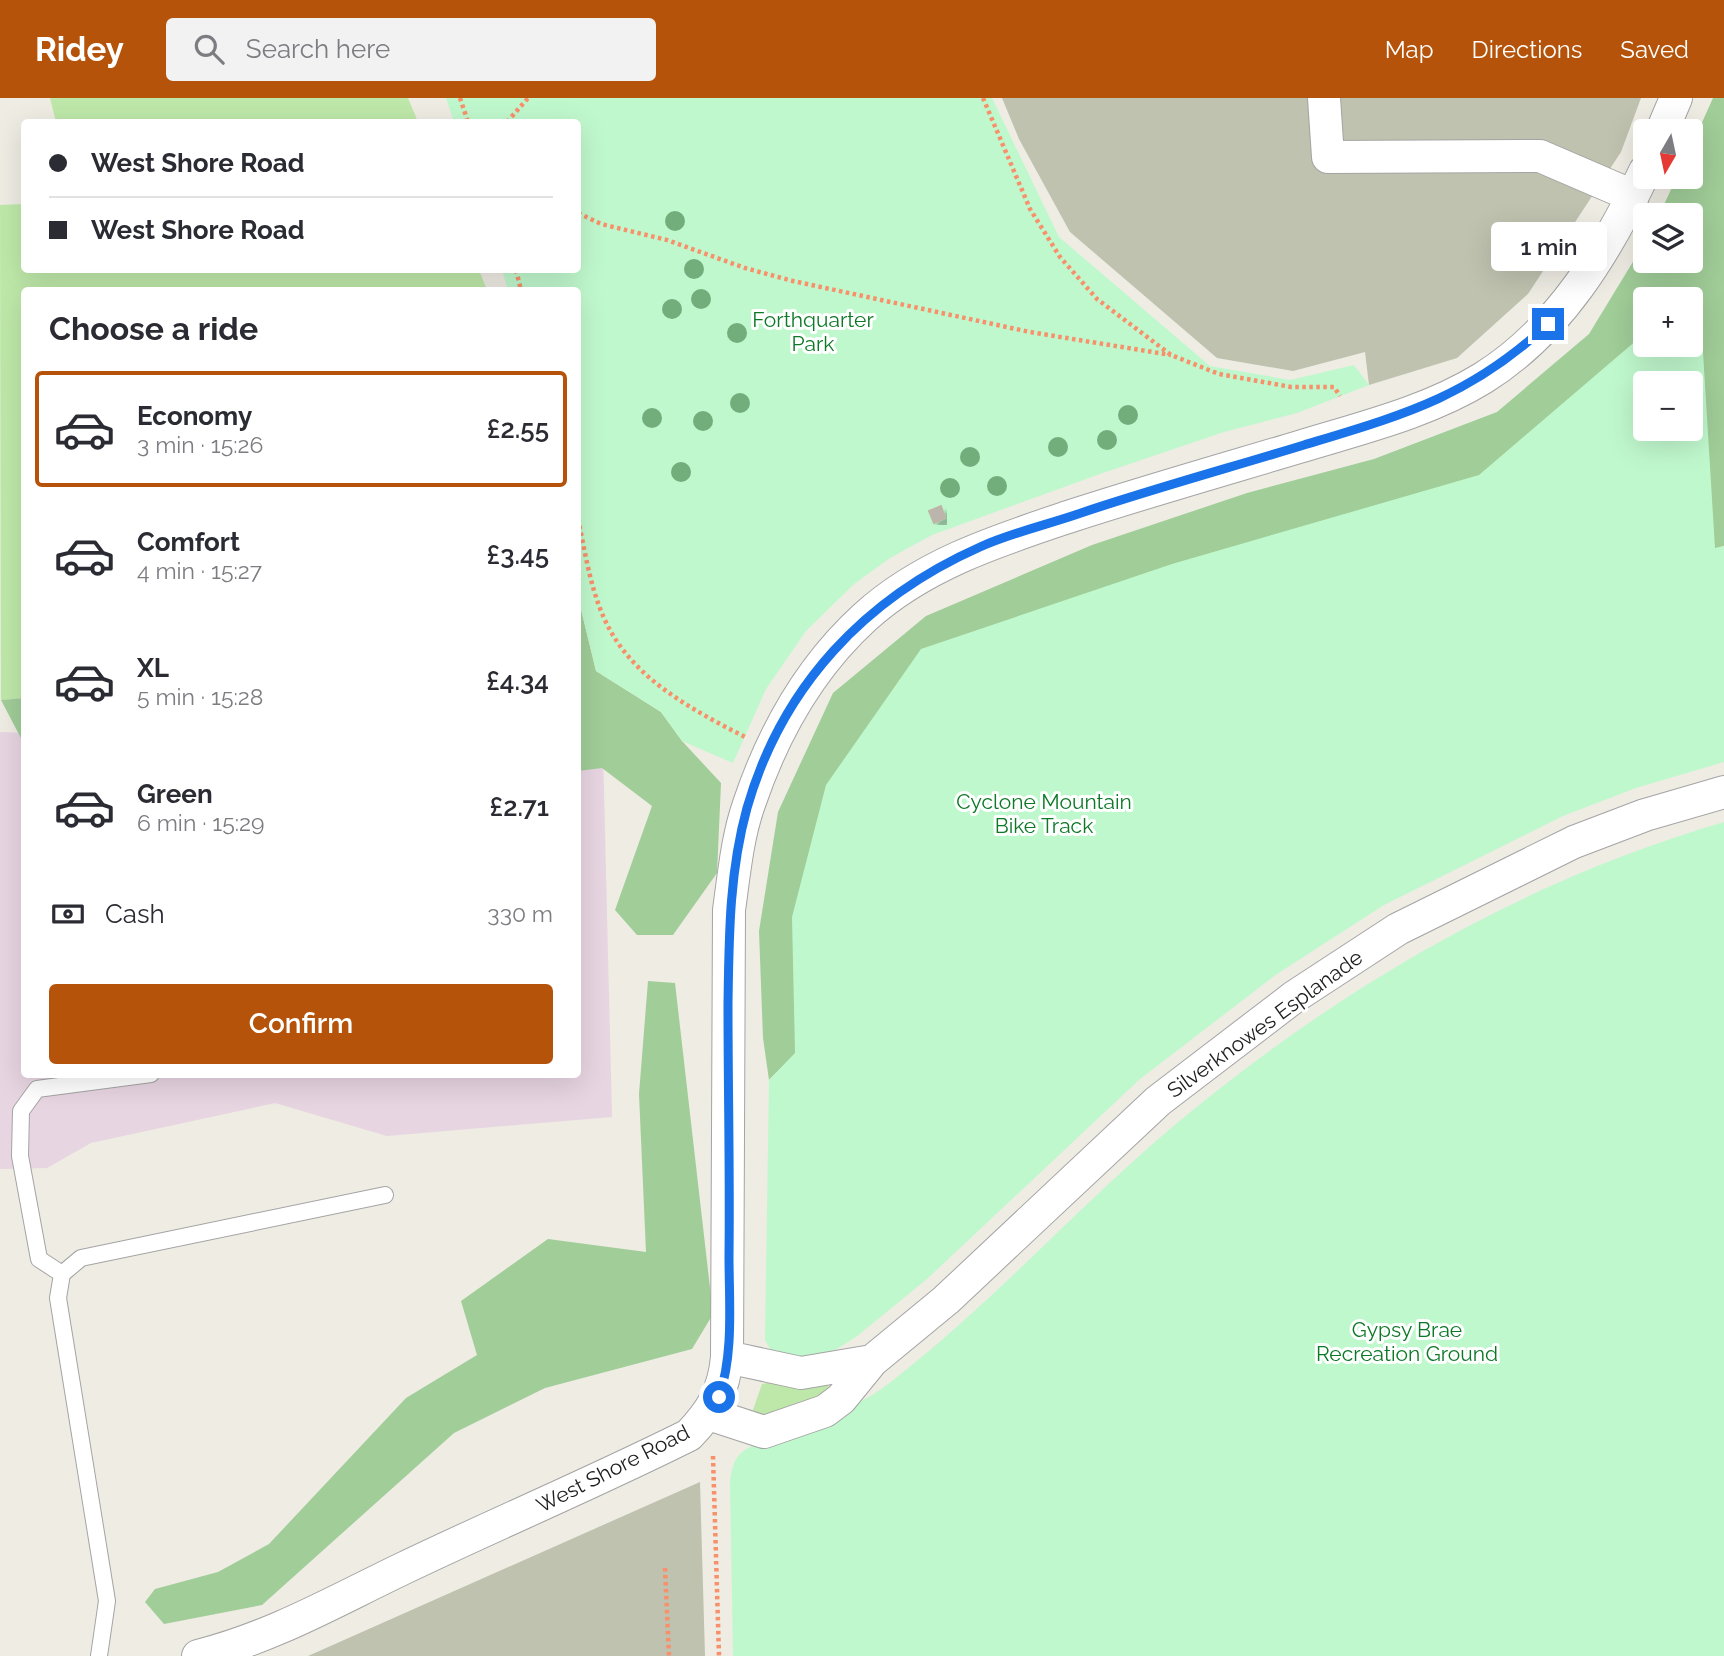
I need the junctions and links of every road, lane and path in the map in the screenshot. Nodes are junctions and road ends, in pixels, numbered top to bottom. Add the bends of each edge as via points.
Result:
1 (460, 98) edge
2 (528, 98) edge
3 (983, 98) edge
4 (1324, 98) edge
5 (1676, 98) edge
6 (467, 119) edge
7 (509, 119) edge
8 (1667, 119) edge
9 (1633, 181) edge
10 (1636, 189) edge
11 (581, 214) edge
12 (1171, 355) junction
13 (1340, 397) dead end
14 (581, 531) edge
15 (771, 748) junction
16 (1724, 792) edge
17 (121, 1078) edge
18 (385, 1195) dead end
19 (62, 1274) junction
20 (727, 1357) junction
21 (873, 1360) junction
22 (709, 1414) junction
23 (665, 1568) dead end
24 (99, 1656) edge
25 (198, 1656) edge
26 (668, 1656) edge
27 (719, 1656) edge

1 - 6 path
2 - 7 path
3 - 12 path via 1030,209 1060,257 1097,299
4 - 9 street via 1328,157 1540,156
5 - 8 street
10 - 15 street, West Shore Road via 1614,235 1555,315 1517,353 1484,377 1446,398 1363,428 1112,502 984,545 934,569 865,617 827,658 805,684
11 - 12 path via 793,281 1030,332
12 - 13 path via 1219,374 1291,387 1334,387
14 - 15 path via 603,617 620,649 672,698
15 - 20 street, West Shore Road via 748,806 729,910
16 - 21 street, Silverknowes Esplanade via 1574,842 1398,929 1294,997 1158,1101 946,1300
17 - 19 lane via 37,1089 22,1111 20,1156 39,1259
18 - 19 lane via 81,1258
19 - 24 lane via 58,1298 107,1601
20 - 21 street, Silverknowes Esplanade via 801,1373
20 - 22 street, West Shore Road via 721,1392
21 - 22 street, Silverknowes Esplanade via 825,1411 764,1432
22 - 25 street, West Shore Road via 689,1435 658,1451 282,1630
22 - 27 path
23 - 26 path

